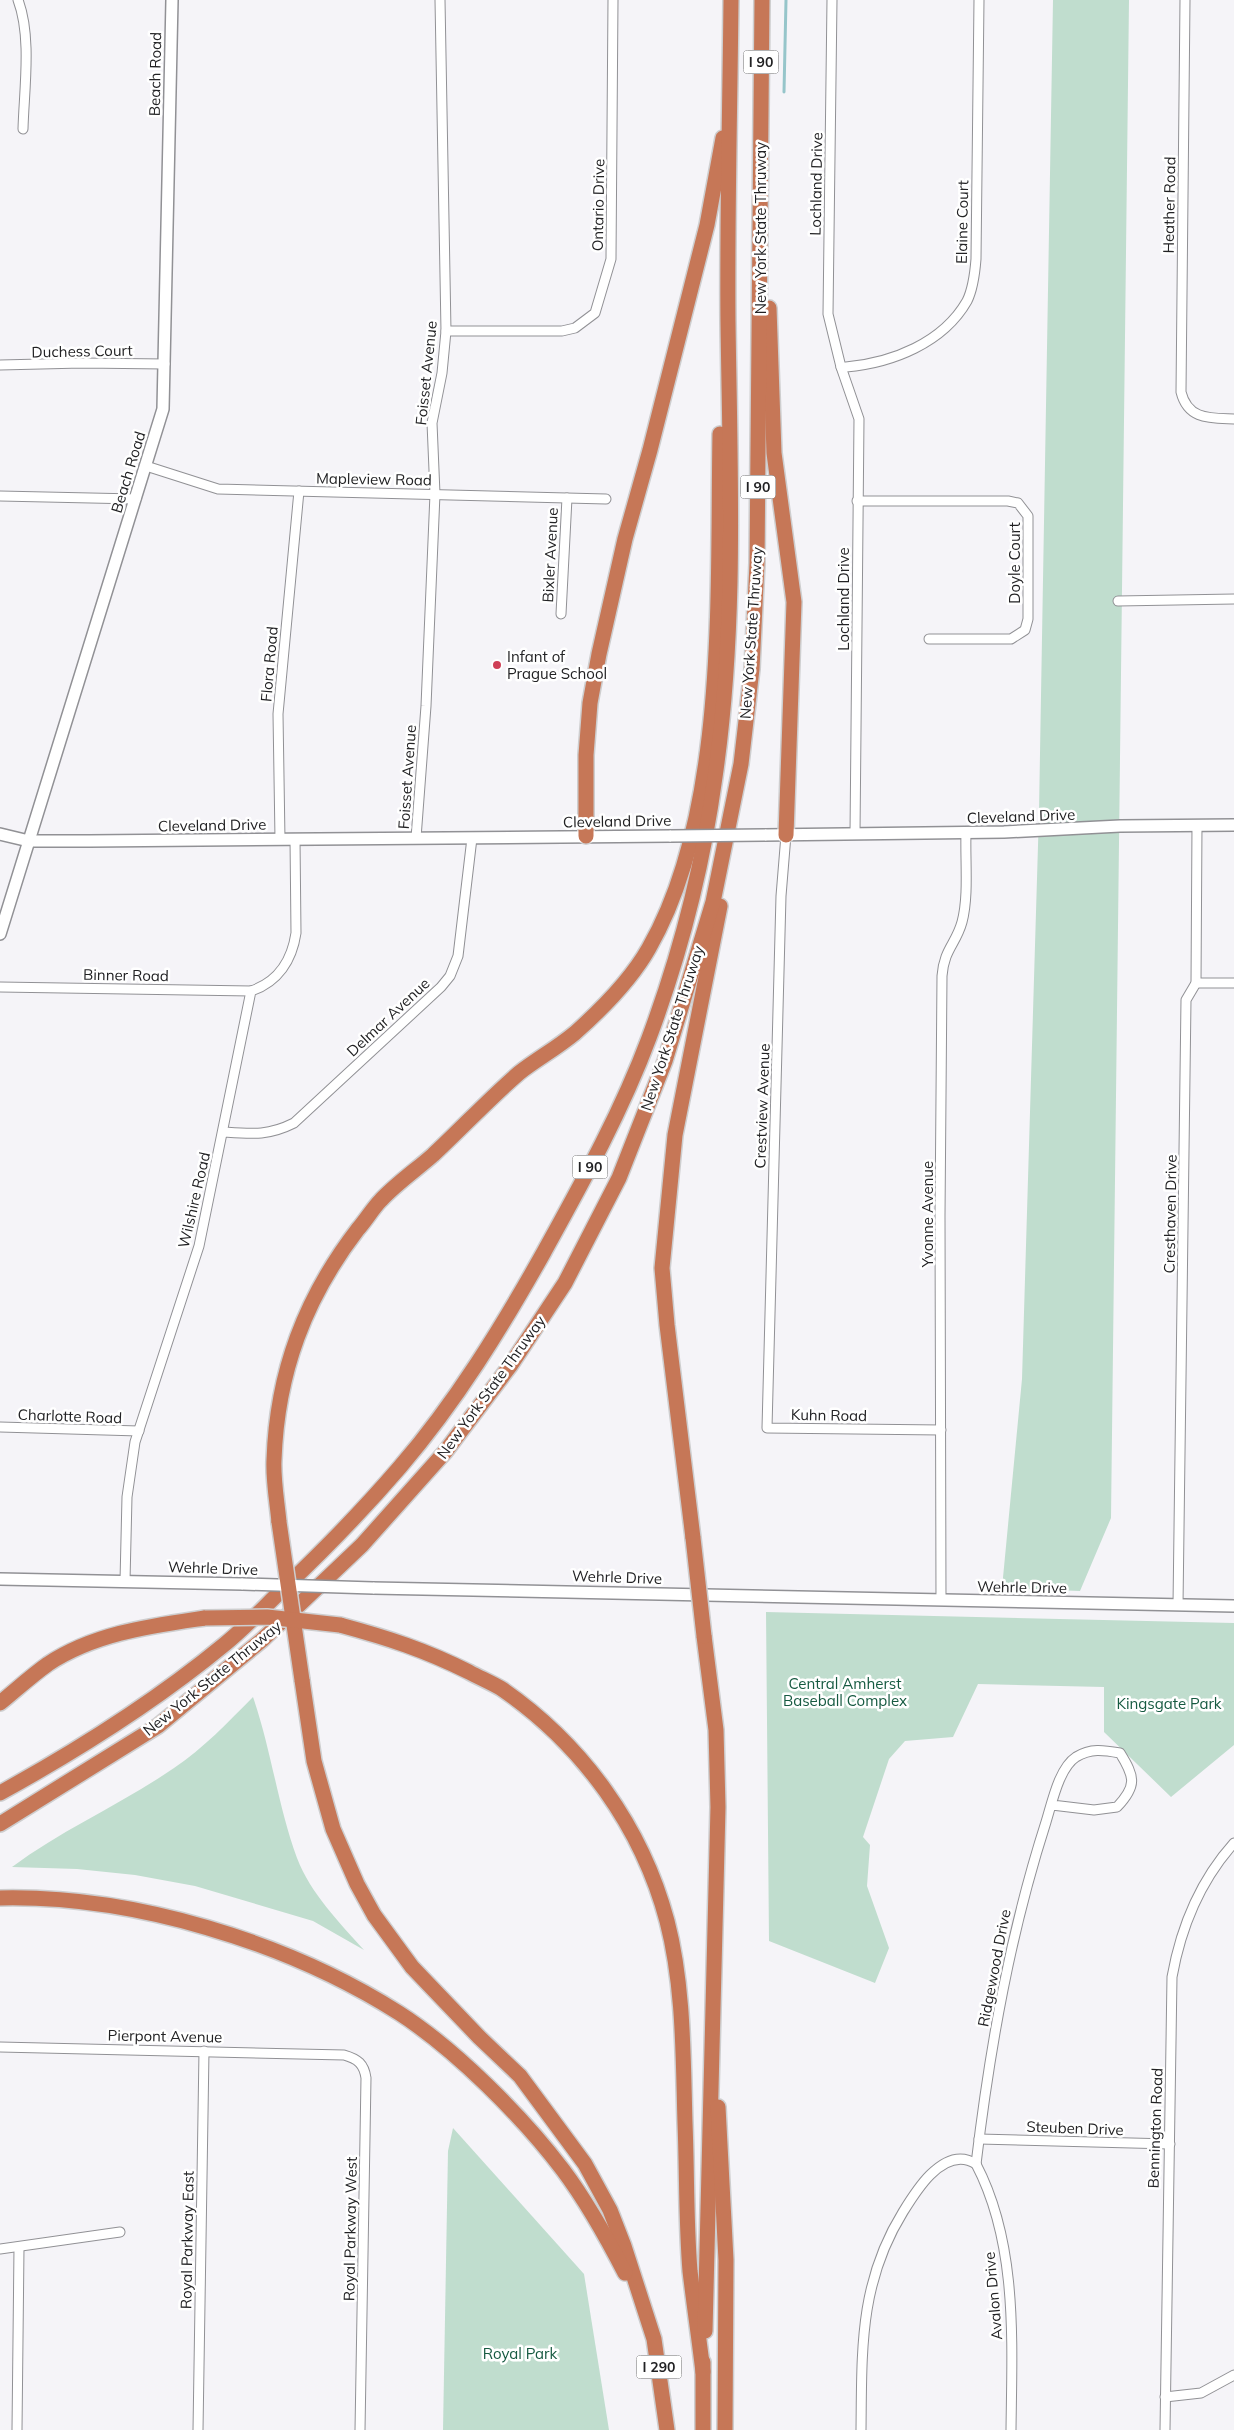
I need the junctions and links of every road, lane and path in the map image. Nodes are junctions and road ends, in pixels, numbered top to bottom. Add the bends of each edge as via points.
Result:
1 (18, 0) edge
2 (172, 0) edge
3 (440, 0) edge
4 (613, 0) edge
5 (731, 0) edge
6 (762, 0) edge
7 (832, 0) edge
8 (979, 0) edge
9 (1185, 0) edge
10 (730, 97) junction
11 (761, 124) junction
12 (22, 129) dead end
13 (728, 315) junction
14 (446, 331) junction
15 (165, 364) junction
16 (0, 365) edge
17 (843, 367) junction
18 (1234, 419) edge
19 (146, 466) junction
20 (298, 491) junction
21 (434, 494) junction
22 (0, 496) edge
23 (567, 498) junction
24 (136, 499) junction
25 (606, 499) dead end
26 (857, 501) junction
27 (1234, 598) edge
28 (1118, 601) dead end
29 (562, 614) dead end
30 (930, 639) dead end
31 (1197, 825) junction
32 (1234, 825) edge
33 (966, 833) junction
34 (0, 834) edge
35 (855, 834) junction
36 (786, 835) junction
37 (586, 836) junction
38 (416, 838) junction
39 (472, 838) junction
40 (280, 839) junction
41 (295, 839) junction
42 (29, 841) junction
43 (726, 848) junction
44 (0, 934) edge
45 (1196, 983) junction
46 (1234, 983) edge
47 (0, 987) edge
48 (251, 990) junction
49 (223, 1132) junction
50 (768, 1379) joint
51 (0, 1427) edge
52 (940, 1430) junction
53 (139, 1431) junction
54 (0, 1579) edge
55 (125, 1581) junction
56 (941, 1600) junction
57 (1178, 1605) junction
58 (1234, 1606) edge
59 (0, 1703) edge
60 (0, 1793) edge
61 (1052, 1805) junction
62 (0, 1824) edge
63 (1234, 1843) edge
64 (0, 1898) edge
65 (711, 2034) junction
66 (0, 2047) edge
67 (204, 2051) junction
68 (330, 2055) joint
69 (979, 2139) junction
70 (1170, 2144) junction
71 (976, 2164) junction
72 (120, 2232) dead end
73 (19, 2248) junction
74 (0, 2249) edge
75 (642, 2305) junction
76 (703, 2372) junction
77 (1234, 2375) edge
78 (1165, 2397) junction
79 (17, 2430) edge
80 (198, 2430) edge
81 (360, 2430) edge
82 (667, 2430) edge
83 (703, 2430) edge
84 (725, 2430) edge
85 (861, 2430) edge
86 (1011, 2430) edge
87 (1164, 2430) edge

1 - 12 street via 25,38
2 - 15 street, Beach Road
3 - 14 street, Foisset Avenue
4 - 14 street, Ontario Drive via 611,259 595,313 575,328 562,331
5 - 10 highway, New York State Thruway / I 90
6 - 11 highway, New York State Thruway / I 90
7 - 17 street, Lochland Drive via 828,314
8 - 17 street, Elaine Court via 976,260 968,300 940,330 906,353 880,362
9 - 18 street, Heather Road via 1180,392 1188,408 1204,418
10 - 13 highway, New York State Thruway / I 90
10 - 37 highway via 707,225 625,539 599,654 590,703 586,755
11 - 36 highway via 774,453 794,602
11 - 43 highway, New York State Thruway / I 90 via 757,563 753,650 741,764
13 - 60 highway, New York State Thruway / I 90 via 732,540 728,651 715,778 676,956 648,1039 615,1116 573,1200 492,1339 443,1412 400,1467 322,1552 226,1643 102,1731
13 - 75 highway, bridge via 721,414 713,690 700,790 685,864 667,914 647,952 620,988 575,1033 520,1073 381,1200 342,1250 314,1294 288,1363 276,1427 274,1464 279,1522 319,1778 333,1829 357,1884 374,1915 412,1967 520,2076 585,2164 610,2210
14 - 21 street, Foisset Avenue via 432,423
15 - 16 street, Duchess Court
15 - 19 street, Beach Road via 163,409
17 - 26 street, Lochland Drive via 859,419
19 - 20 street, Mapleview Road via 218,489
19 - 24 street, Beach Road
20 - 21 street, Mapleview Road
20 - 40 street, Flora Road via 278,714
21 - 23 street, Mapleview Road
21 - 38 street, Foisset Avenue via 426,706
22 - 24 street
23 - 25 street, Mapleview Road
23 - 29 street, Bixler Avenue
24 - 42 street, Beach Road
26 - 30 street, Doyle Court via 1008,501 1018,503 1028,516 1028,619 1025,630 1011,639
26 - 35 street, Lochland Drive
27 - 28 street
31 - 32 street, Cleveland Drive
31 - 33 street, Cleveland Drive
31 - 45 street, Cresthaven Drive
33 - 35 street, Cleveland Drive
33 - 52 street, Yvonne Avenue via 964,914 958,933 946,952 942,976
34 - 42 street, Cleveland Drive
35 - 36 street, Cleveland Drive
36 - 37 street, Cleveland Drive, bridge
36 - 50 street, Crestview Avenue via 781,896
37 - 39 street, Cleveland Drive
38 - 39 street, Cleveland Drive
38 - 41 street, Cleveland Drive
39 - 49 street, Delmar Avenue via 458,956 450,976 441,987 294,1123 259,1135
40 - 41 street, Cleveland Drive
40 - 42 street, Cleveland Drive
41 - 48 street via 294,946 289,960 270,982
42 - 44 street, Beach Road
43 - 62 highway, New York State Thruway / I 90 via 665,1061 620,1178 565,1283 510,1366 445,1452 362,1545 262,1640 158,1726
43 - 65 highway, bridge via 720,909 675,1134 662,1268 716,1730 718,1807
45 - 46 street
45 - 57 street, Cresthaven Drive via 1186,1000
47 - 48 street, Binner Road
48 - 49 street, Wilshire Road
49 - 53 street, Wilshire Road via 199,1246
50 - 52 street, Kuhn Road via 767,1428
51 - 53 street, Charlotte Road
52 - 56 street, Yvonne Avenue
53 - 55 street, Wilshire Road via 127,1497
54 - 55 street, Wehrle Drive
55 - 56 street, Wehrle Drive, bridge
56 - 57 street, Wehrle Drive
57 - 58 street, Wehrle Drive
59 - 76 highway, bridge via 48,1664 92,1642 137,1628 205,1618 266,1617 340,1625 401,1642 501,1688 542,1720 604,1787 627,1823 667,1922 678,1980 690,2269
61 - 61 street, Ridgewood Drive via 1061,1776 1082,1754 1097,1748 1120,1753 1132,1771 1130,1794 1117,1807 1094,1810
61 - 69 street, Ridgewood Drive via 1025,1886 1015,1928
63 - 70 street, Bennington Road via 1203,1884 1176,1953 1172,1986
64 - 75 highway via 86,1902 156,1914 216,1930 276,1951 400,2014 455,2057 519,2117 564,2171 598,2224
65 - 76 highway via 708,2267
65 - 84 highway via 724,2202
66 - 67 street, Pierpont Avenue
67 - 68 street, Pierpont Avenue
67 - 80 street, Royal Parkway East
68 - 81 street, Royal Parkway West via 354,2058 365,2070 366,2078
69 - 70 street, Steuben Drive
69 - 71 street, Ridgewood Drive
70 - 78 street, Bennington Road
71 - 85 street via 969,2159 955,2159 937,2168 911,2198 886,2244 870,2290 864,2324
71 - 86 street, Avalon Drive via 987,2184 1005,2260 1010,2316
72 - 73 street
73 - 74 street
73 - 79 street
75 - 82 highway, I 290 via 654,2339
76 - 83 highway, I 290
77 - 78 street via 1202,2393
78 - 87 street, Bennington Road

